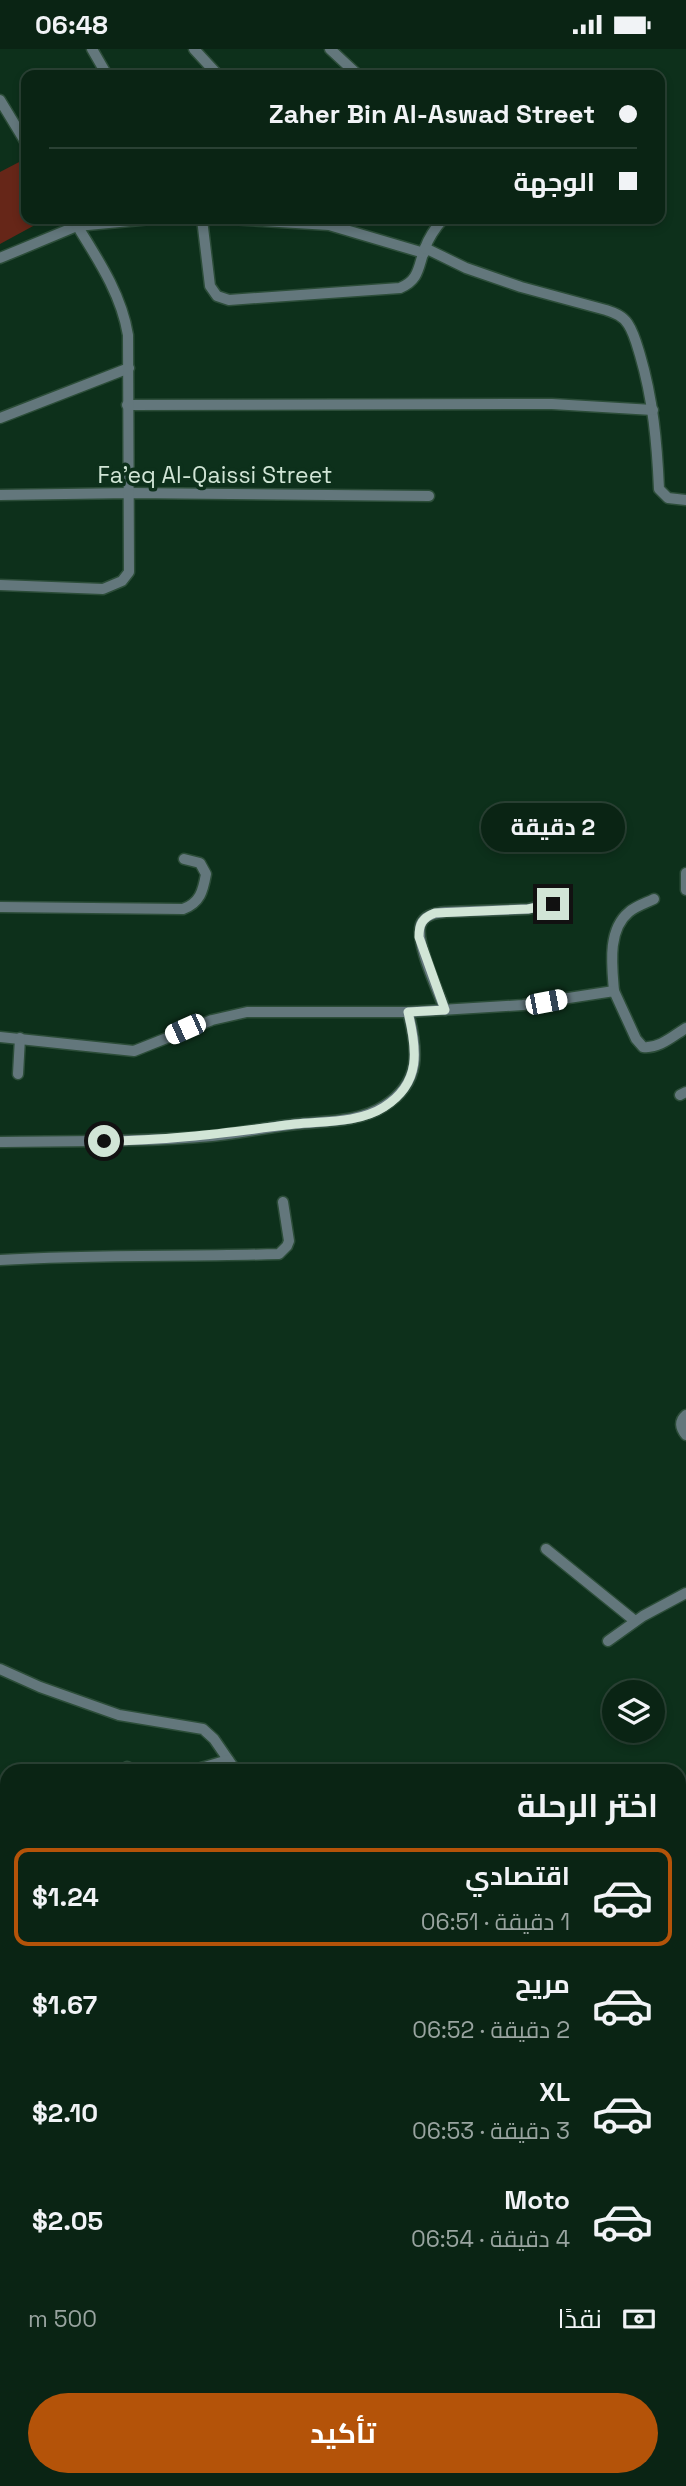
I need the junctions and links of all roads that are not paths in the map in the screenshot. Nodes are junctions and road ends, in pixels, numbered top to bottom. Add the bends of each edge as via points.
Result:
1 (92, 49) edge
2 (194, 49) edge
3 (330, 49) edge
4 (104, 70) edge
5 (213, 70) edge
6 (353, 70) edge
7 (0, 100) edge
8 (21, 135) edge
9 (73, 224) edge
10 (76, 224) edge
11 (203, 224) edge
12 (335, 224) edge
13 (439, 224) edge
14 (424, 250) junction
15 (0, 258) edge
16 (129, 368) junction
17 (127, 405) junction
18 (653, 410) junction
19 (0, 418) edge
20 (130, 493) junction
21 (0, 495) edge
22 (429, 496) dead end
23 (686, 500) edge
24 (0, 585) edge
25 (184, 859) dead end
26 (686, 873) edge
27 (686, 890) edge
28 (654, 899) dead end
29 (566, 900) dead end
30 (0, 907) edge
31 (614, 991) junction
32 (445, 1010) junction
33 (408, 1012) junction
34 (686, 1028) edge
35 (0, 1037) edge
36 (20, 1038) junction
37 (18, 1074) dead end
38 (0, 1142) edge
39 (284, 1202) dead end
40 (0, 1260) edge
41 (686, 1415) edge
42 (686, 1434) edge
43 (546, 1549) dead end
44 (686, 1593) edge
45 (635, 1621) junction
46 (608, 1641) dead end
47 (0, 1669) edge
48 (228, 1760) junction
49 (215, 1764) edge
50 (231, 1764) edge

1 - 4 street
2 - 5 street
3 - 6 street
7 - 8 street
9 - 15 street
10 - 16 street via 124,313
11 - 14 street via 210,286 217,296 229,300 400,288 414,280
12 - 14 street
13 - 14 street
14 - 18 street via 503,281 618,313 632,332
16 - 17 street
16 - 19 street
17 - 18 street via 552,404
17 - 20 street
18 - 23 street via 659,489 668,498
20 - 21 street, Fa'eq Al-Qaissi Street
20 - 22 street, Fa'eq Al-Qaissi Street
20 - 24 street via 131,559 122,581 103,589
25 - 30 street via 200,863 205,874 199,898 183,909
26 - 27 street
28 - 31 street via 627,913 617,929 611,963
29 - 32 street via 528,909 435,913 425,919 419,937
31 - 32 street via 523,1005
31 - 34 street via 643,1047 660,1044
32 - 33 street
33 - 36 street via 247,1012 212,1020 134,1051
33 - 38 street via 416,1061 405,1085 383,1107 357,1117 213,1136
35 - 36 street
36 - 37 street
39 - 40 street via 289,1241 279,1254
41 - 42 street via 681,1426
43 - 45 street
44 - 45 street
45 - 46 street
47 - 48 street via 119,1715 202,1728
48 - 49 street
48 - 50 street

